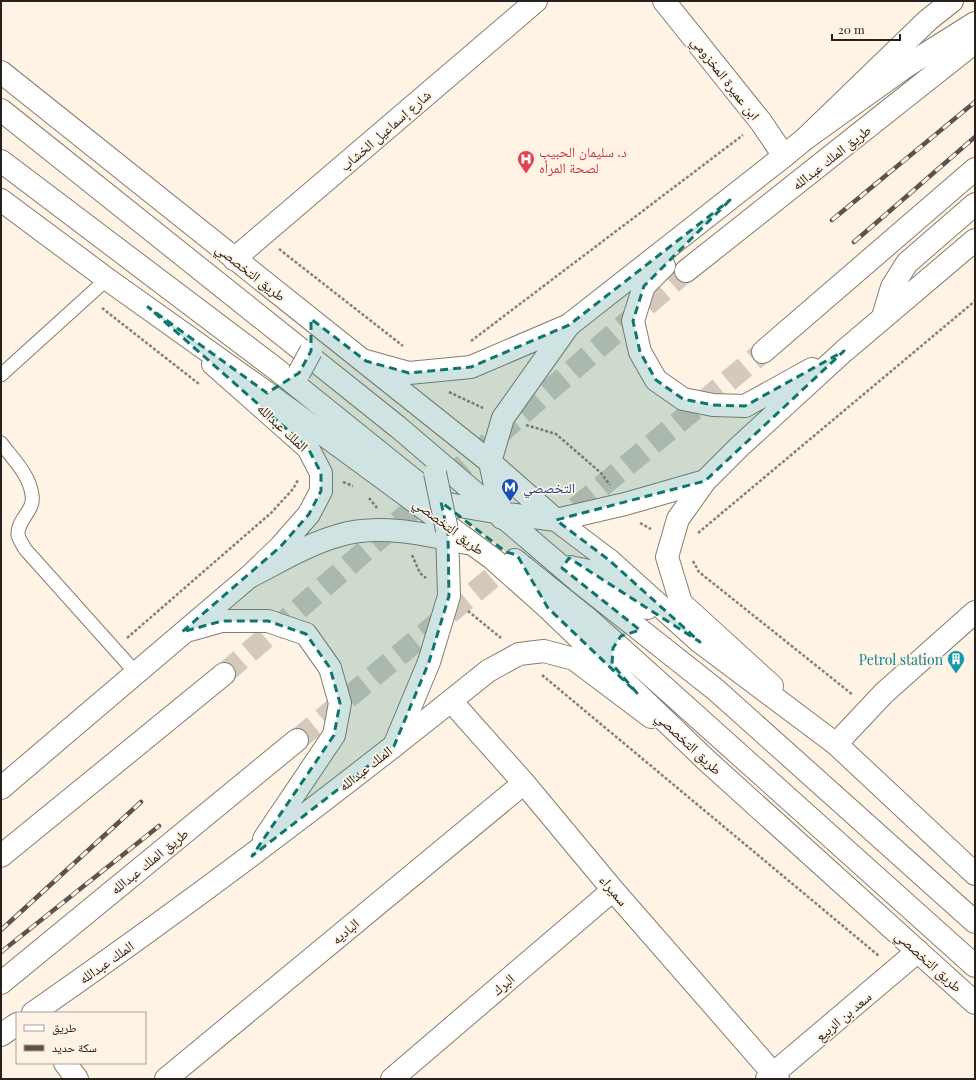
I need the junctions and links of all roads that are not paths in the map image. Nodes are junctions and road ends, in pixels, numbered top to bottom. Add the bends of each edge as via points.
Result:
1 (536, 1) edge
2 (664, 1) edge
3 (952, 1) edge
4 (975, 23) edge
5 (975, 42) edge
6 (1, 72) edge
7 (1, 110) edge
8 (806, 138) junction
9 (784, 156) junction
10 (1, 161) edge
11 (975, 169) edge
12 (1, 200) edge
13 (730, 200) junction
14 (975, 204) edge
15 (975, 240) edge
16 (234, 259) junction
17 (686, 271) tunnel mouth
18 (107, 279) junction
19 (148, 307) junction
20 (883, 317) junction
21 (311, 319) junction
22 (569, 325) junction
23 (844, 351) junction
24 (763, 352) tunnel mouth
25 (366, 361) junction
26 (1, 375) edge
27 (295, 377) junction
28 (268, 393) junction
29 (1, 443) edge
30 (427, 452) junction
31 (490, 462) junction
32 (705, 481) junction
33 (398, 488) junction
34 (444, 504) junction
35 (500, 513) junction
36 (556, 520) junction
37 (447, 535) junction
38 (474, 545) junction
39 (515, 557) junction
40 (559, 564) junction
41 (248, 577) junction
42 (548, 608) junction
43 (975, 612) edge
44 (640, 630) junction
45 (182, 632) junction
46 (700, 642) junction
47 (616, 644) junction
48 (136, 673) junction
49 (224, 674) tunnel mouth
50 (637, 693) junction
51 (451, 701) junction
52 (297, 740) tunnel mouth
53 (836, 744) junction
54 (394, 746) junction
55 (705, 759) junction
56 (524, 783) junction
57 (1, 788) edge
58 (1, 856) edge
59 (252, 856) junction
60 (975, 874) edge
61 (613, 890) junction
62 (975, 922) edge
63 (918, 951) junction
64 (975, 966) edge
65 (1, 983) edge
66 (975, 1003) edge
67 (34, 1012) edge
68 (16, 1026) edge
69 (16, 1026) edge
70 (1, 1035) edge
71 (1, 1039) edge
72 (66, 1064) edge
73 (773, 1077) edge
74 (77, 1079) edge
75 (166, 1079) edge
76 (392, 1079) edge

1 - 16 main road, شارع إسماعيل الخشاب
2 - 9 main road, ابن عميرة المخزومي
3 - 8 main road via 928,20
4 - 8 main road via 905,67
5 - 17 main road, طريق الملك عبدالله
6 - 16 main road, طريق التخصصي
7 - 30 main road
8 - 9 main road
9 - 13 main road
10 - 27 main road
11 - 24 main road
12 - 18 main road, طريق التخصصي
13 - 22 main road
13 - 23 main road via 644,286 633,321 640,352 656,380 683,399 713,405 745,406
14 - 20 main road via 907,264 892,287
15 - 20 main road
16 - 21 main road, طريق التخصصي
18 - 19 main road, طريق التخصصي
18 - 26 lane via 86,295
19 - 28 main road, طريق التخصصي
19 - 41 main road, الملك عبدالله via 308,448 321,473 321,491 309,514 281,546
20 - 23 main road
21 - 25 main road, طريق التخصصي
21 - 27 main road, bridge via 311,351
22 - 25 main road via 472,367 409,373
22 - 31 main road via 503,418
23 - 32 main road
25 - 30 main road via 403,405
25 - 31 main road, طريق التخصصي
27 - 28 main road
27 - 34 main road
28 - 33 main road, طريق التخصصي
29 - 48 lane via 28,481 33,496 30,510 19,524 18,535 25,549
30 - 35 main road
30 - 37 main road, bridge
31 - 35 main road
31 - 36 main road, طريق التخصصي
32 - 36 main road, طريق التخصصي
32 - 53 main road via 678,519 666,557 682,603
33 - 34 main road, طريق التخصصي
33 - 38 main road, طريق التخصصي
34 - 35 main road, طريق التخصصي
34 - 39 main road
35 - 36 main road, طريق التخصصي
35 - 39 main road
35 - 40 main road
36 - 46 main road, طريق التخصصي via 609,560
37 - 38 main road
37 - 41 main road via 361,531 322,541
37 - 54 main road via 449,596 429,662
38 - 39 main road
38 - 42 main road, طريق التخصصي
39 - 40 main road
39 - 42 main road
39 - 47 main road
40 - 44 main road
40 - 46 main road via 589,571
41 - 45 main road
42 - 50 main road, طريق التخصصي
43 - 53 main road via 884,693
44 - 46 main road via 665,630
44 - 47 main road via 632,630 621,636
44 - 62 main road via 716,690
45 - 48 main road
45 - 59 main road via 222,621 268,621 306,634 330,668 340,703 334,735
46 - 53 main road, طريق التخصصي
47 - 50 main road via 613,648 612,664
47 - 64 main road
48 - 57 main road
49 - 58 main road
50 - 55 main road, طريق التخصصي
51 - 54 main road, الملك عبدالله
51 - 55 main road, الملك عبدالله via 488,671 519,654 544,651 574,659
51 - 56 main road, سميراء
52 - 65 main road, طريق الملك عبدالله
53 - 60 main road, طريق التخصصي
54 - 59 main road, الملك عبدالله
55 - 63 main road, طريق التخصصي
56 - 61 main road, سميراء
56 - 75 main road, الباديه
59 - 67 main road, الملك عبدالله
61 - 73 main road, سميراء
61 - 76 main road, البرك
63 - 66 main road, طريق التخصصي
63 - 73 main road, سعد بن الربيع
68 - 70 main road
69 - 71 main road
72 - 74 main road

